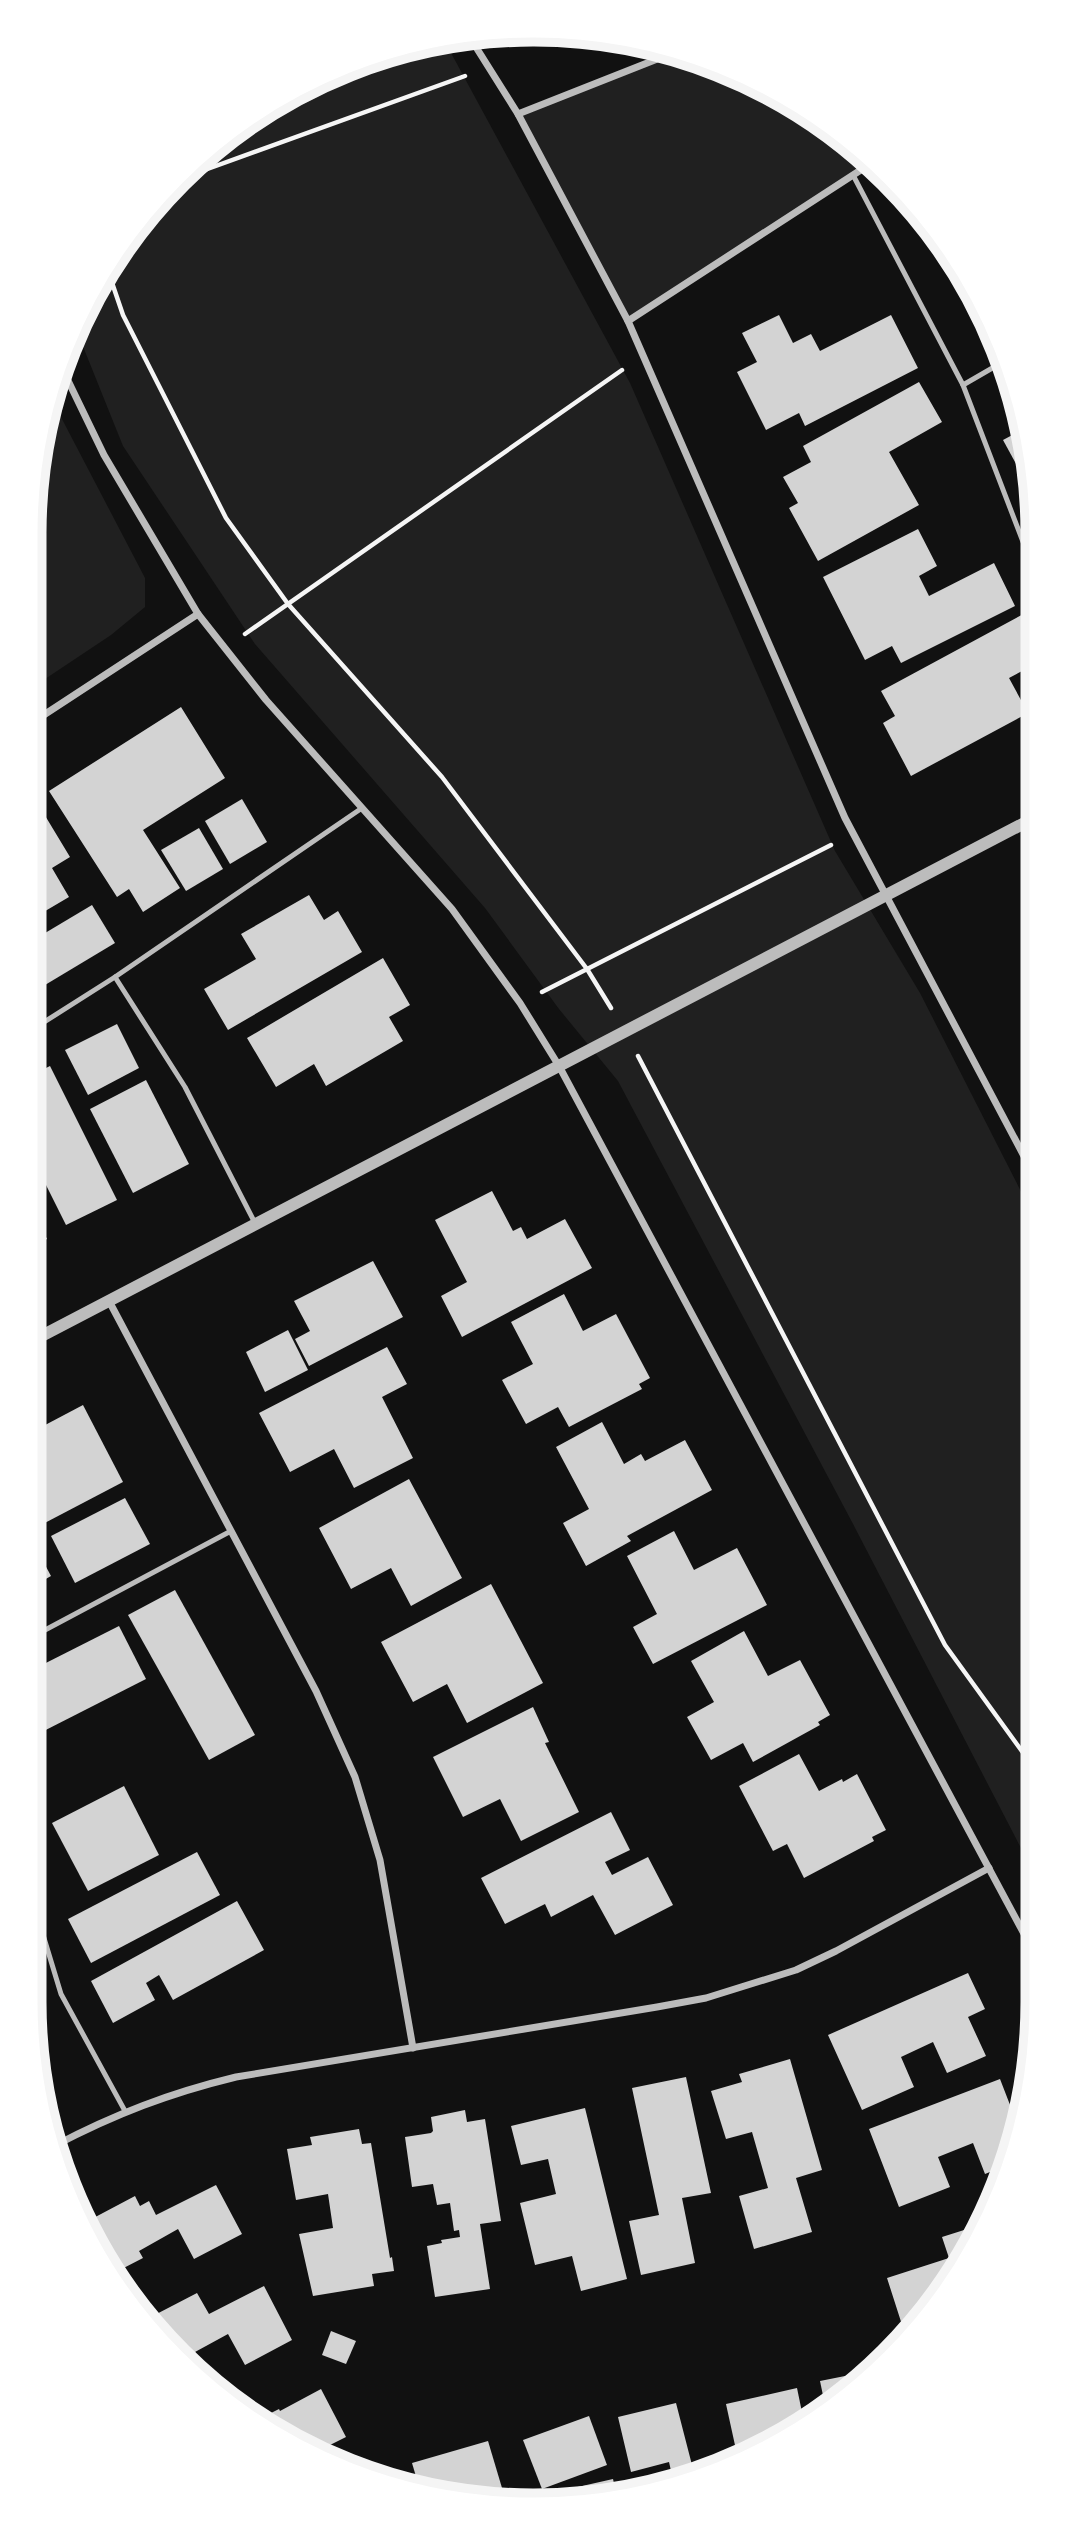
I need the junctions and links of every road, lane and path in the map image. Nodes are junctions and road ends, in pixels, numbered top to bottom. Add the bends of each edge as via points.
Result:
1 (475, 45) edge
2 (659, 58) edge
3 (489, 68) junction
4 (518, 114) junction
5 (863, 169) edge
6 (201, 171) edge
7 (853, 175) junction
8 (112, 282) edge
9 (628, 321) junction
10 (642, 355) junction
11 (996, 366) edge
12 (67, 379) edge
13 (963, 385) junction
14 (1025, 547) edge
15 (288, 604) junction
16 (198, 614) junction
17 (225, 648) junction
18 (42, 715) edge
19 (362, 808) junction
20 (1025, 823) edge
21 (854, 834) junction
22 (886, 894) junction
23 (587, 969) junction
24 (115, 976) junction
25 (520, 1003) junction
26 (42, 1023) edge
27 (625, 1031) junction
28 (559, 1066) junction
29 (1025, 1158) edge
30 (255, 1224) junction
31 (109, 1301) junction
32 (42, 1336) edge
33 (231, 1531) junction
34 (42, 1632) edge
35 (1025, 1755) edge
36 (989, 1868) junction
37 (42, 1931) edge
38 (1025, 1936) edge
39 (413, 2048) junction
40 (125, 2110) junction
41 (63, 2142) edge

1 - 3 street
2 - 4 street
3 - 4 street
3 - 6 path
4 - 9 street
5 - 7 street
7 - 9 street
7 - 13 lane
8 - 15 path via 123,315 226,518
9 - 10 street
10 - 15 path
10 - 21 street
11 - 13 lane
12 - 16 street via 104,455
13 - 14 lane
15 - 17 path
15 - 23 path via 442,777
16 - 17 street
16 - 18 street
17 - 19 street
19 - 24 lane
19 - 25 street via 453,909
20 - 22 street
21 - 22 street
21 - 23 path
22 - 27 street
22 - 29 street
23 - 25 path
23 - 27 path
24 - 26 lane
24 - 30 lane via 185,1087
25 - 28 street
27 - 28 street
27 - 35 path via 945,1645
28 - 30 street
28 - 36 street
30 - 31 street
31 - 32 street
31 - 33 street
33 - 34 lane
33 - 39 street via 316,1691 355,1777 380,1860
36 - 38 street
36 - 39 street via 836,1951 747,1986 669,2005
37 - 40 lane via 61,1994
39 - 40 street via 236,2077
40 - 41 street

